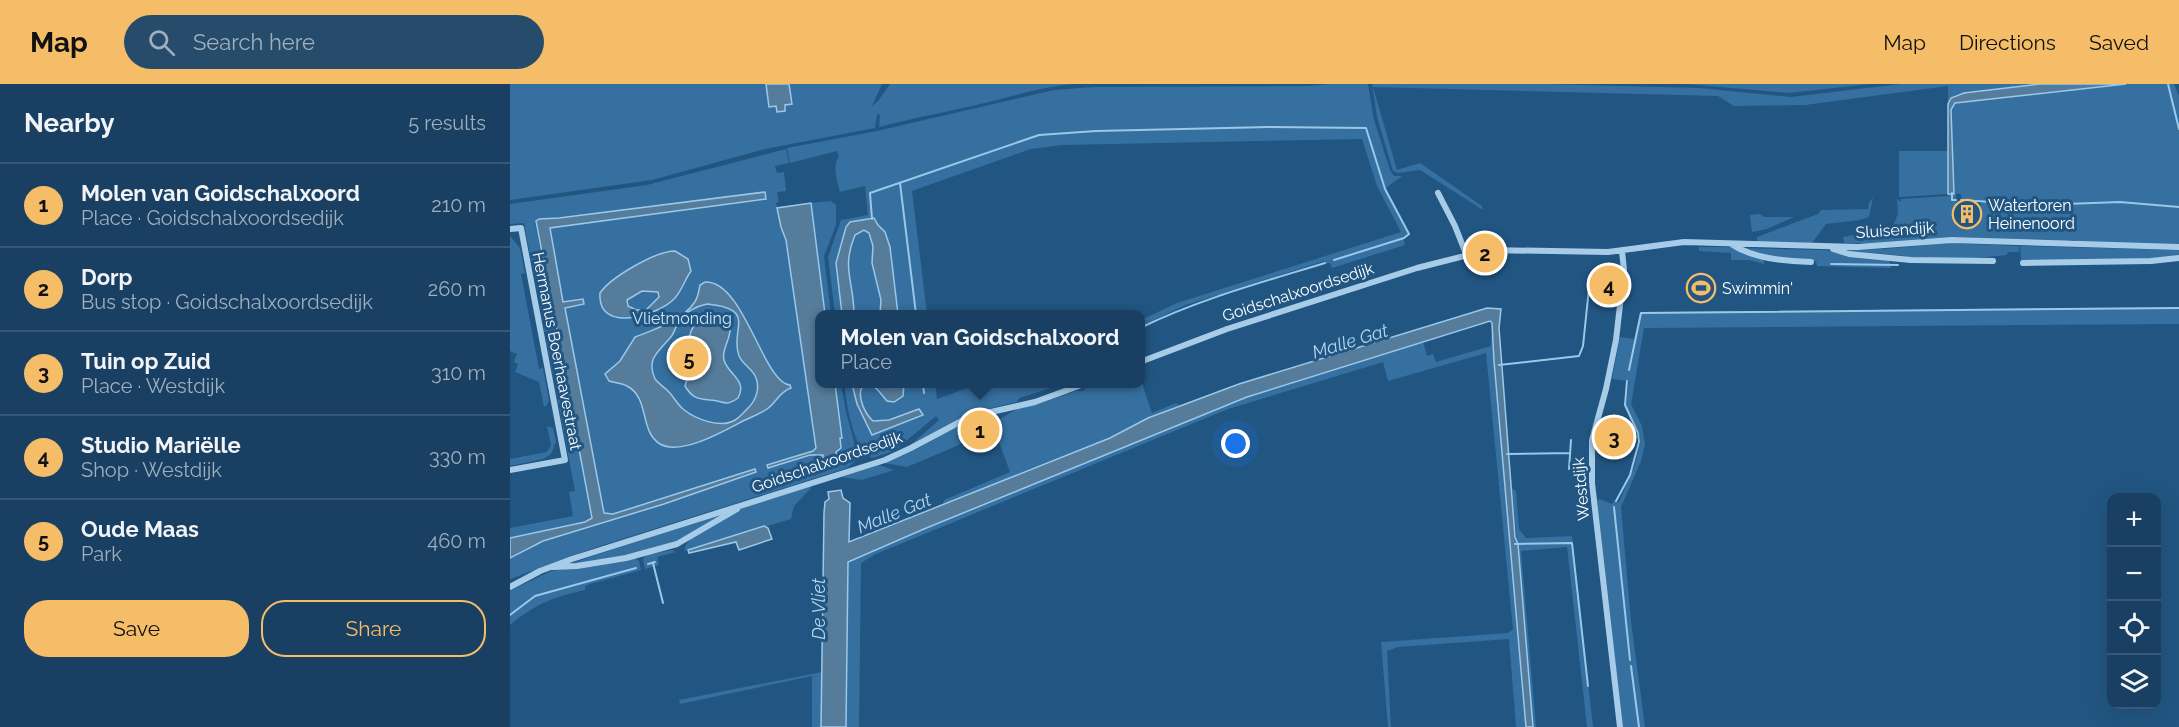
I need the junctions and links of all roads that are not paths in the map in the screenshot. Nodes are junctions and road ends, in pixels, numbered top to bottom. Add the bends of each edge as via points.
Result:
1 (1438, 193) dead end
2 (510, 229) edge
3 (1731, 244) junction
4 (1828, 246) junction
5 (2179, 247) edge
6 (1622, 251) junction
7 (1466, 255) junction
8 (2179, 258) edge
9 (1993, 261) dead end
10 (1811, 262) dead end
11 (2023, 263) dead end
12 (1145, 360) edge
13 (1073, 388) edge
14 (510, 470) edge
15 (745, 504) junction
16 (549, 567) junction
17 (510, 587) edge
18 (1620, 727) edge

1 - 7 street
2 - 14 street, Hermanus Boerhaavestraat via 521,228 565,460
3 - 4 street, Sluisendijk
3 - 6 street, Sluisendijk via 1674,243
3 - 10 street, Sluisendijk via 1748,253
4 - 5 street, Sluisendijk via 1952,240
4 - 9 street, Sluisendijk via 1845,253 1911,260
6 - 7 street, Goidschalxoordsedijk via 1498,249
6 - 18 street, Westdijk via 1624,270 1616,340 1591,454
7 - 12 street, Goidschalxoordsedijk via 1227,329
8 - 11 street
13 - 15 street, Goidschalxoordsedijk via 1035,402 969,417 893,456
15 - 16 street, Goidschalxoordsedijk
15 - 16 street, Goidschalxoordsedijk via 678,544 626,558
16 - 17 street, Goidschalxoordsedijk

